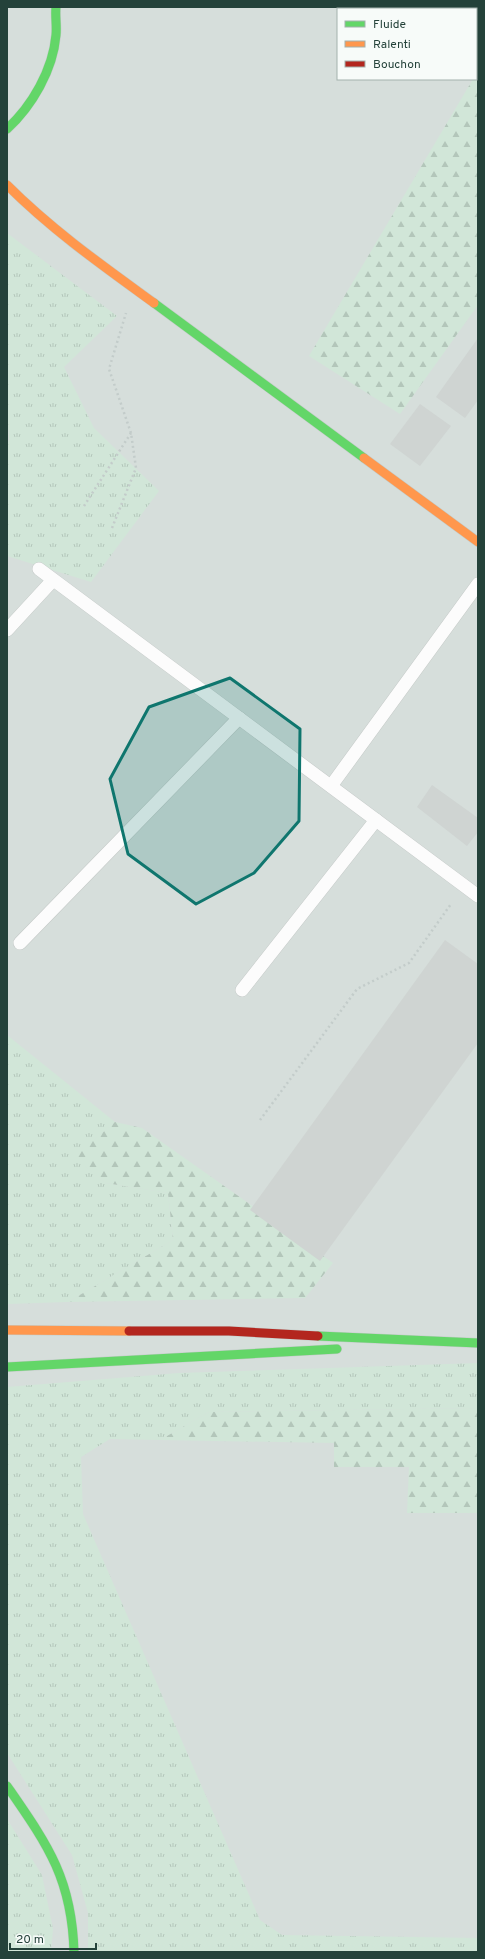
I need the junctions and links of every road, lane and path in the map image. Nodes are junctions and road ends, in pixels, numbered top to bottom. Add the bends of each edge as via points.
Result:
1 (55, 8) edge
2 (7, 129) edge
3 (7, 185) edge
4 (134, 288) junction
5 (131, 433) junction
6 (84, 506) dead end
7 (112, 528) dead end
8 (478, 542) edge
9 (39, 569) dead end
10 (53, 580) junction
11 (478, 584) edge
12 (7, 630) edge
13 (239, 718) junction
14 (331, 786) junction
15 (376, 820) junction
16 (464, 885) junction
17 (478, 896) edge
18 (20, 943) dead end
19 (242, 990) dead end
20 (260, 1120) dead end
21 (7, 1330) edge
22 (229, 1331) junction
23 (62, 1340) dead end
24 (440, 1342) junction
25 (478, 1343) edge
26 (361, 1347) dead end
27 (346, 1348) dead end
28 (7, 1366) edge
29 (7, 1786) edge
30 (74, 1952) edge

1 - 2 street via 56,38 44,74 31,101
3 - 4 street via 27,206 78,248
4 - 5 path via 109,369
4 - 8 street
5 - 6 path
5 - 7 path via 136,468
9 - 10 lane
10 - 12 lane
10 - 13 lane
11 - 14 lane
13 - 14 lane
13 - 18 lane
14 - 15 lane
15 - 16 lane
15 - 19 lane
16 - 17 lane
16 - 20 path via 408,963 357,989
21 - 22 street
22 - 23 street
22 - 24 street
24 - 25 street
24 - 26 street
27 - 28 street
29 - 30 street via 52,1854 71,1911

